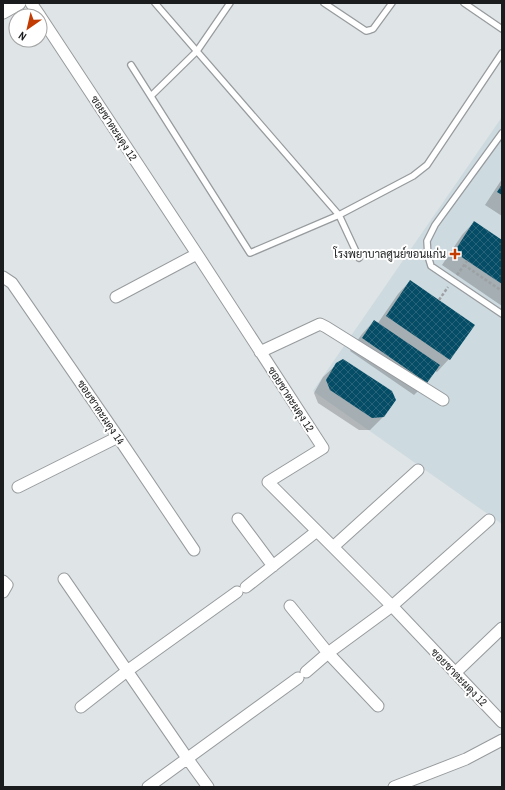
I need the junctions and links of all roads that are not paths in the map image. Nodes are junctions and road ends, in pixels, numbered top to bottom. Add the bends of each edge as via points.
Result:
1 (19, 3) edge
2 (155, 3) edge
3 (230, 3) edge
4 (324, 3) edge
5 (392, 3) edge
6 (464, 3) edge
7 (3, 12) edge
8 (48, 28) edge
9 (502, 29) edge
10 (197, 51) junction
11 (502, 53) edge
12 (131, 65) dead end
13 (151, 96) junction
14 (502, 133) edge
15 (339, 215) junction
16 (197, 254) junction
17 (359, 258) dead end
18 (3, 277) edge
19 (116, 297) dead end
20 (502, 314) edge
21 (260, 352) junction
22 (443, 400) dead end
23 (118, 437) junction
24 (418, 470) dead end
25 (18, 487) dead end
26 (238, 519) dead end
27 (489, 520) dead end
28 (318, 532) junction
29 (333, 547) junction
30 (194, 550) dead end
31 (273, 566) junction
32 (64, 579) dead end
33 (3, 581) edge
34 (3, 592) edge
35 (290, 606) dead end
36 (392, 606) junction
37 (502, 628) edge
38 (328, 653) junction
39 (127, 671) junction
40 (455, 673) junction
41 (378, 706) dead end
42 (81, 707) dead end
43 (502, 722) edge
44 (502, 740) edge
45 (187, 758) junction
46 (148, 787) edge
47 (208, 787) edge
48 (394, 787) edge

1 - 7 street
2 - 10 lane
3 - 10 lane
4 - 5 lane via 366,31 374,28
6 - 9 lane
8 - 16 street, ซอยชาตะผดุง 12
10 - 13 lane
10 - 15 lane
11 - 15 lane via 427,165 413,176
12 - 13 lane
13 - 15 lane via 250,253
14 - 20 lane via 435,225 427,241 431,266
15 - 17 lane
16 - 19 street
16 - 21 street, ซอยชาตะผดุง 12
18 - 23 street, ซอยชาตะผดุง 14 via 12,283
21 - 22 street via 320,324
21 - 28 street, ซอยชาตะผดุง 12 via 323,448 268,482
23 - 25 street
23 - 30 street, ซอยชาตะผดุง 14
24 - 29 street
26 - 31 street
27 - 36 street
28 - 29 street, ซอยชาตะผดุง 12
28 - 31 street
29 - 36 street, ซอยชาตะผดุง 12
31 - 39 street
32 - 39 street
33 - 34 street via 7,585
35 - 38 street
36 - 38 street
36 - 40 street, ซอยชาตะผดุง 12
37 - 40 street
38 - 41 street
38 - 45 street via 302,675
39 - 42 street
39 - 45 street
40 - 43 street, ซอยชาตะผดุง 12
44 - 48 street via 466,759
45 - 46 street
45 - 47 street

